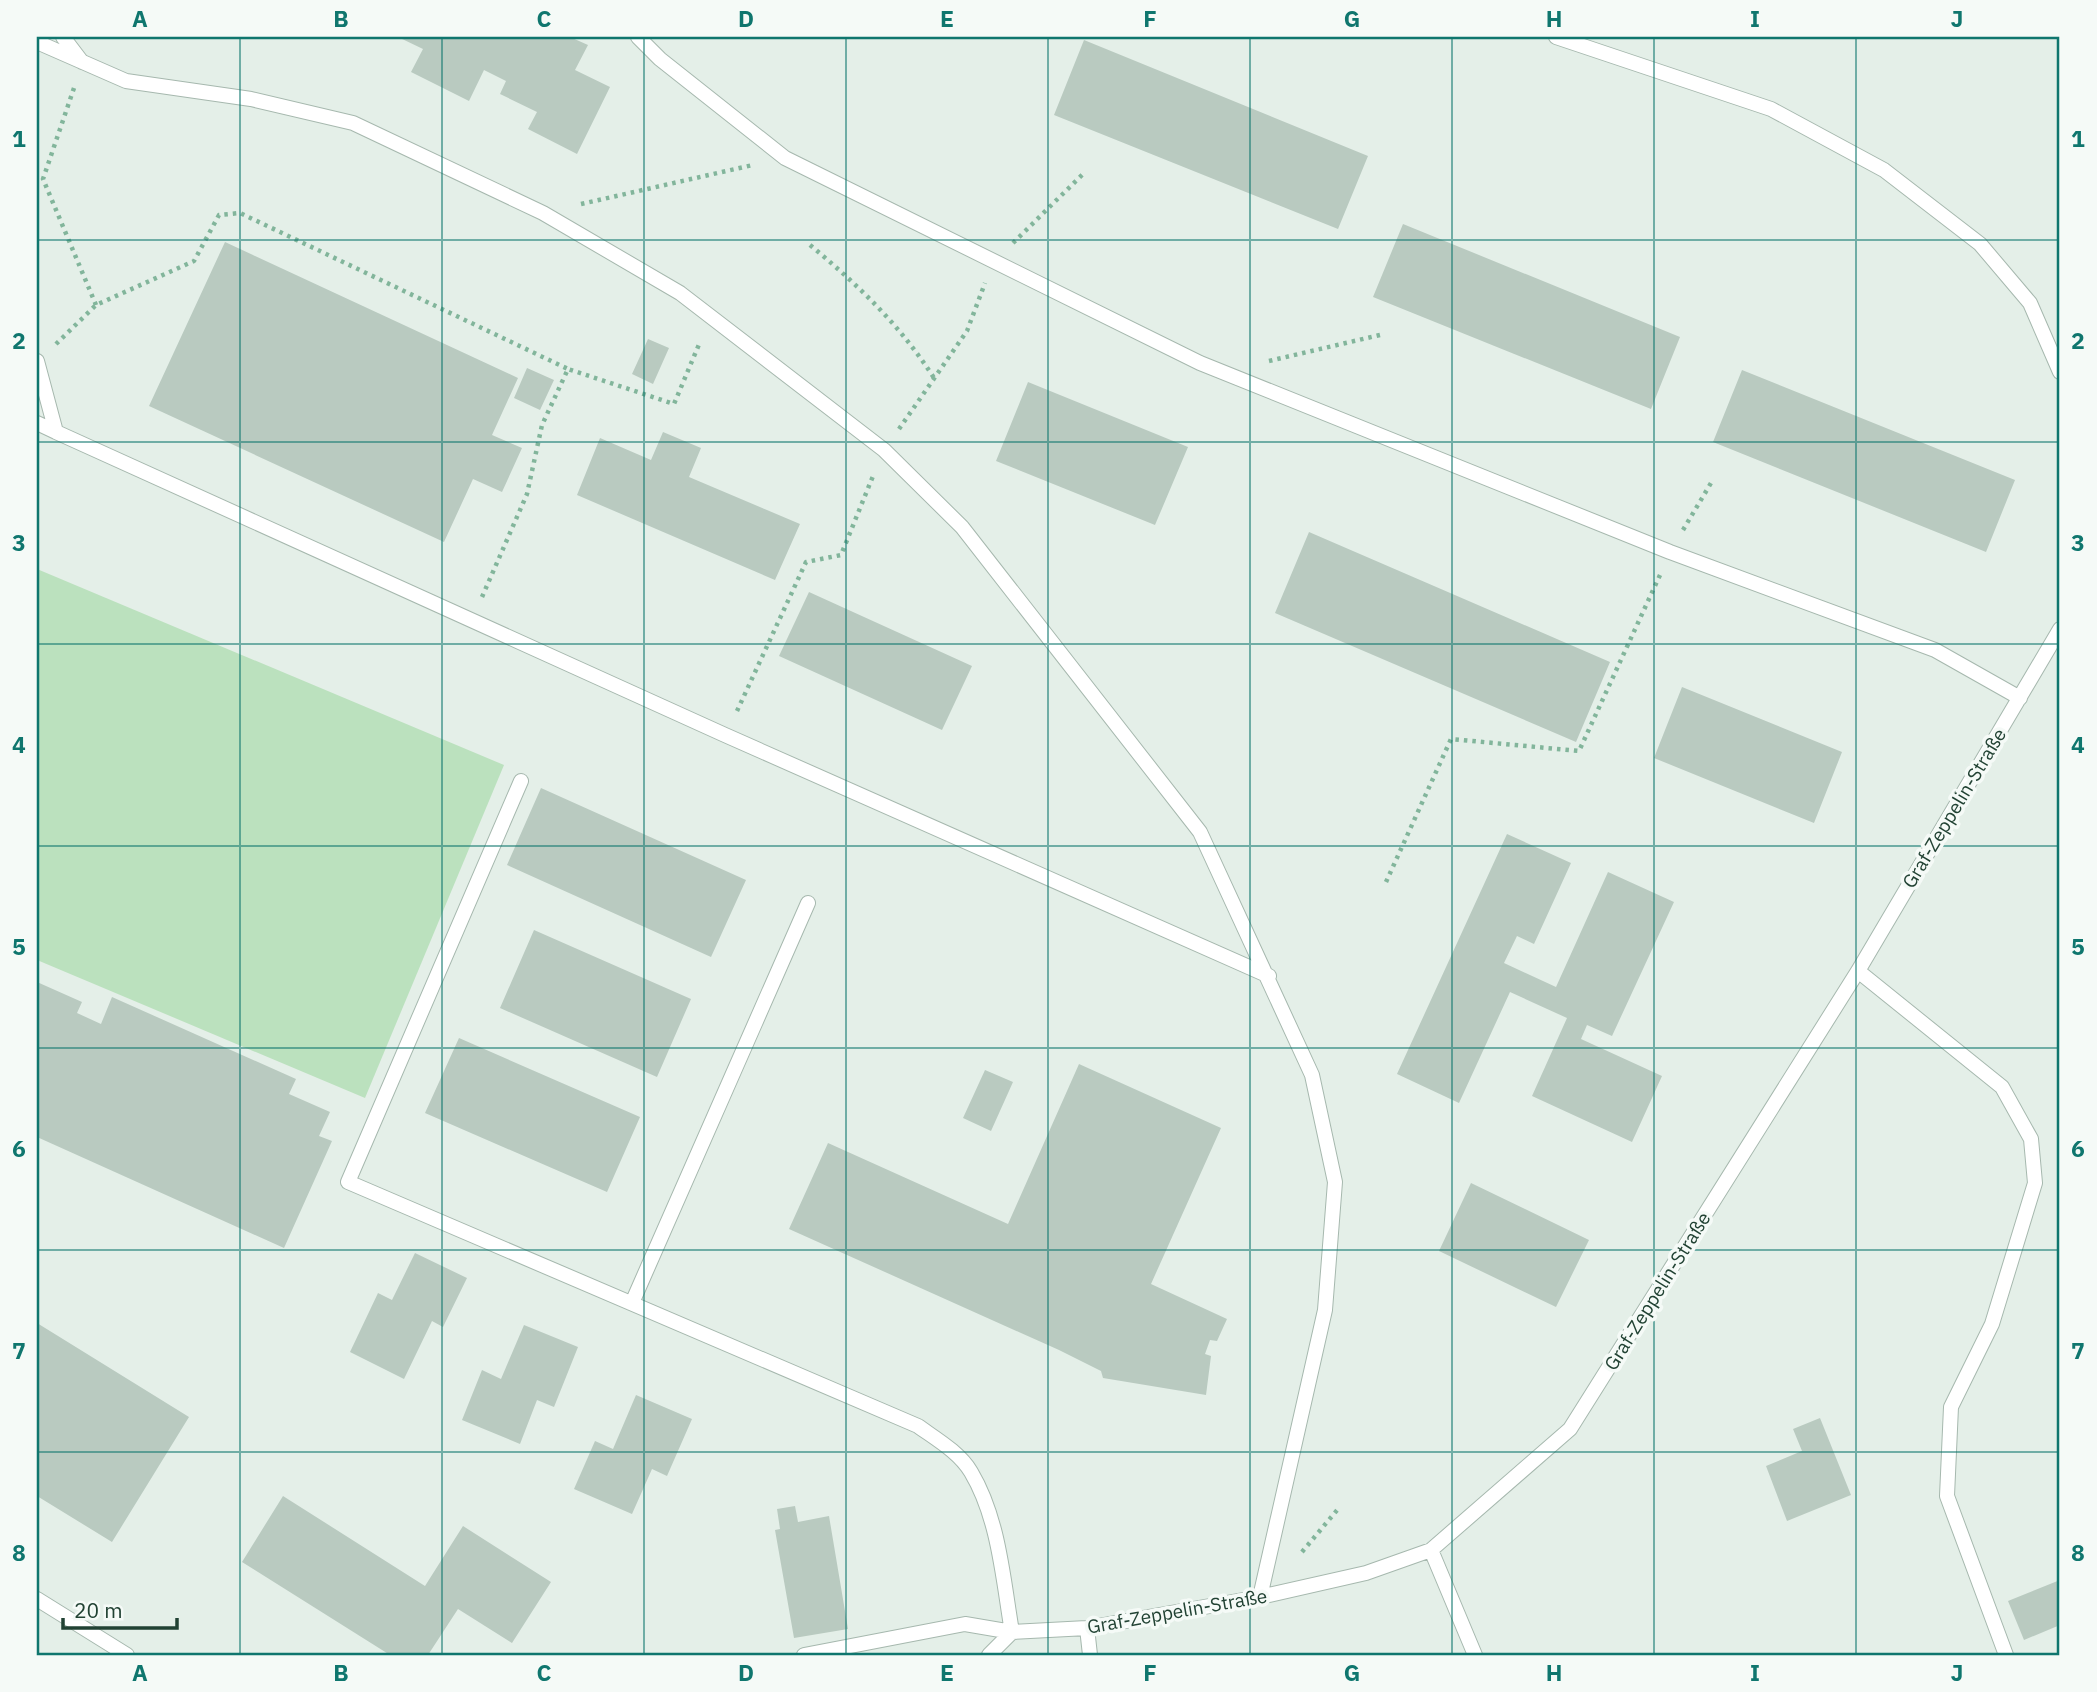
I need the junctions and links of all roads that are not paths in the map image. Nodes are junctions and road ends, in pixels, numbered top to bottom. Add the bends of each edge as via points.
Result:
1 (63, 37) edge
2 (638, 37) edge
3 (1556, 37) edge
4 (37, 42) edge
5 (83, 63) junction
6 (37, 362) edge
7 (2060, 372) edge
8 (37, 423) edge
9 (56, 432) junction
10 (2060, 629) edge
11 (2020, 698) junction
12 (521, 781) dead end
13 (808, 903) dead end
14 (1858, 971) junction
15 (1269, 976) junction
16 (632, 1303) junction
17 (1431, 1550) junction
18 (1260, 1597) junction
19 (37, 1599) edge
20 (1087, 1628) junction
21 (1012, 1632) junction
22 (127, 1655) edge
23 (804, 1655) edge
24 (989, 1655) edge
25 (1090, 1655) edge
26 (1475, 1655) edge
27 (2006, 1655) edge

1 - 5 lane
2 - 11 lane via 785,158 1200,363 1670,552 1934,650
3 - 7 lane via 1771,109 1884,170 1980,244 2030,303
4 - 5 lane
5 - 15 lane via 126,81 251,99 353,123 543,213 711,316 884,450 962,527 1200,832
6 - 9 lane
8 - 9 lane
9 - 15 lane
10 - 11 lane, Graf-Zeppelin-Straße
11 - 14 lane, Graf-Zeppelin-Straße
12 - 16 lane via 348,1182
13 - 16 lane
14 - 17 lane, Graf-Zeppelin-Straße via 1570,1429
14 - 27 lane via 2002,1087 2031,1139 2035,1183 1993,1324 1951,1407 1947,1496
15 - 18 lane via 1312,1075 1335,1182 1325,1310
16 - 21 lane via 918,1426 949,1448 970,1470 985,1503 998,1548
17 - 18 lane, Graf-Zeppelin-Straße via 1366,1573
17 - 26 lane
18 - 20 lane, Graf-Zeppelin-Straße
19 - 22 lane
20 - 21 lane, Graf-Zeppelin-Straße
20 - 25 lane
21 - 23 lane, Graf-Zeppelin-Straße via 965,1624
21 - 24 lane

